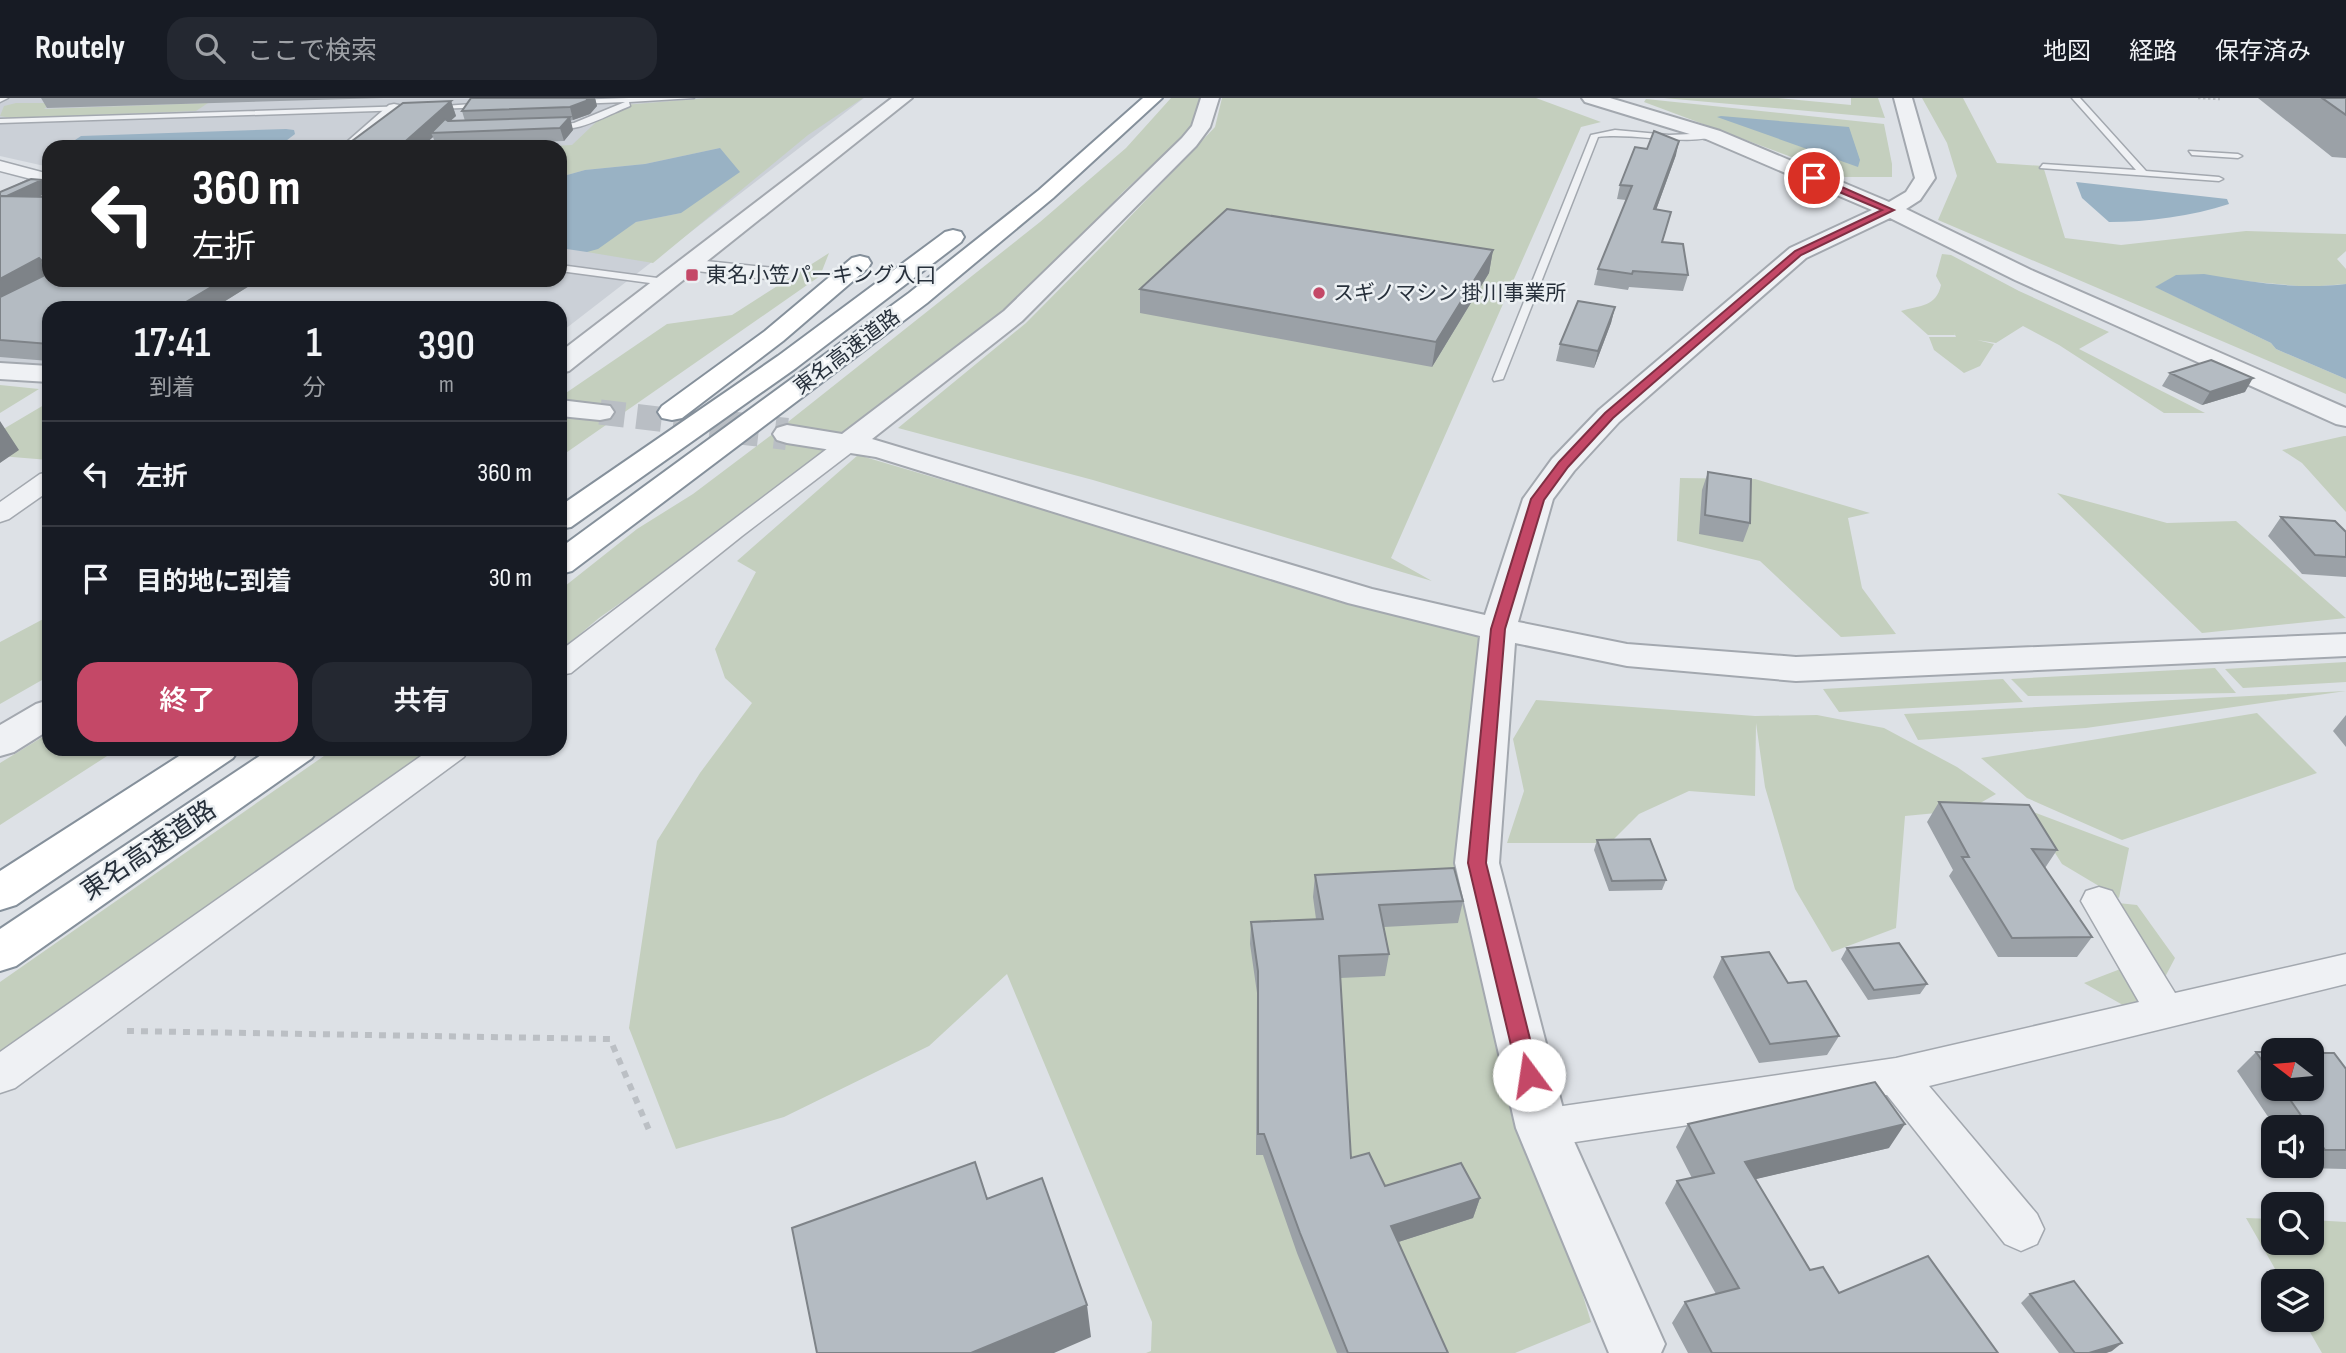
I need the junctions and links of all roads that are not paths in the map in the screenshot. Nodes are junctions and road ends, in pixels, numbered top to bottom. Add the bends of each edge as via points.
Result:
1 (452, 98) edge
2 (690, 98) edge
3 (903, 98) edge
4 (1120, 98) edge
5 (1153, 98) edge
6 (1210, 98) edge
7 (1591, 98) edge
8 (1903, 98) edge
9 (2076, 98) edge
10 (647, 99) edge
11 (636, 100) junction
12 (564, 103) edge
13 (498, 105) edge
14 (472, 106) junction
15 (442, 107) junction
16 (394, 108) junction
17 (466, 113) edge
18 (0, 121) edge
19 (548, 126) edge
20 (1713, 135) junction
21 (357, 140) edge
22 (2192, 153) dead end
23 (2238, 156) dead end
24 (1044, 164) dead end
25 (0, 166) edge
26 (2043, 166) dead end
27 (2143, 173) junction
28 (42, 176) edge
29 (2219, 179) dead end
30 (42, 181) edge
31 (0, 201) edge
32 (1890, 210) junction
33 (973, 222) dead end
34 (860, 263) dead end
35 (686, 265) junction
36 (567, 269) edge
37 (775, 274) dead end
38 (664, 282) junction
39 (567, 359) edge
40 (0, 371) edge
41 (42, 374) edge
42 (1498, 379) dead end
43 (567, 409) edge
44 (600, 412) tunnel mouth
45 (2346, 418) edge
46 (787, 434) tunnel mouth
47 (848, 444) junction
48 (42, 484) edge
49 (567, 489) edge
50 (0, 514) edge
51 (567, 515) edge
52 (567, 559) edge
53 (1498, 629) junction
54 (2346, 645) edge
55 (567, 660) edge
56 (42, 717) edge
57 (0, 743) edge
58 (193, 756) edge
59 (208, 756) edge
60 (288, 756) edge
61 (443, 756) edge
62 (16, 883) edge
63 (2099, 901) dead end
64 (0, 953) edge
65 (2346, 969) edge
66 (2166, 1012) junction
67 (0, 1075) edge
68 (1896, 1076) junction
69 (1542, 1128) junction
70 (2021, 1229) dead end
71 (1630, 1350) edge

1 - 15 lane
2 - 10 lane
3 - 35 street
4 - 24 highway
5 - 52 highway, 東名高速道路 via 1046,194 918,298
6 - 47 street via 1201,127 1189,142 1013,316
7 - 20 street
8 - 32 street via 1925,178 1913,196
9 - 27 lane
10 - 11 lane
11 - 12 lane
11 - 19 lane via 575,125
13 - 14 lane
14 - 15 lane
14 - 17 lane
15 - 16 lane
16 - 18 lane
16 - 21 street
20 - 32 street
20 - 42 lane via 1595,135
22 - 23 lane
25 - 28 street
26 - 27 lane
27 - 29 lane
30 - 31 street
32 - 45 street via 2023,275
32 - 53 street via 1798,253 1609,415 1538,499
33 - 51 highway, 東名高速道路 via 787,362
34 - 49 highway via 774,336
35 - 37 street
35 - 38 street
36 - 38 lane
38 - 39 street
40 - 41 street
43 - 44 street
46 - 47 street
47 - 53 street via 880,449 1360,596
47 - 55 street
48 - 50 street
53 - 54 street via 1627,655 1796,669
53 - 69 street via 1477,863
56 - 57 street
58 - 62 highway
59 - 62 highway, 東名高速道路
60 - 64 highway, 東名高速道路
61 - 67 street
63 - 66 street
65 - 66 street
66 - 68 street
68 - 69 street
68 - 70 street
69 - 71 street

